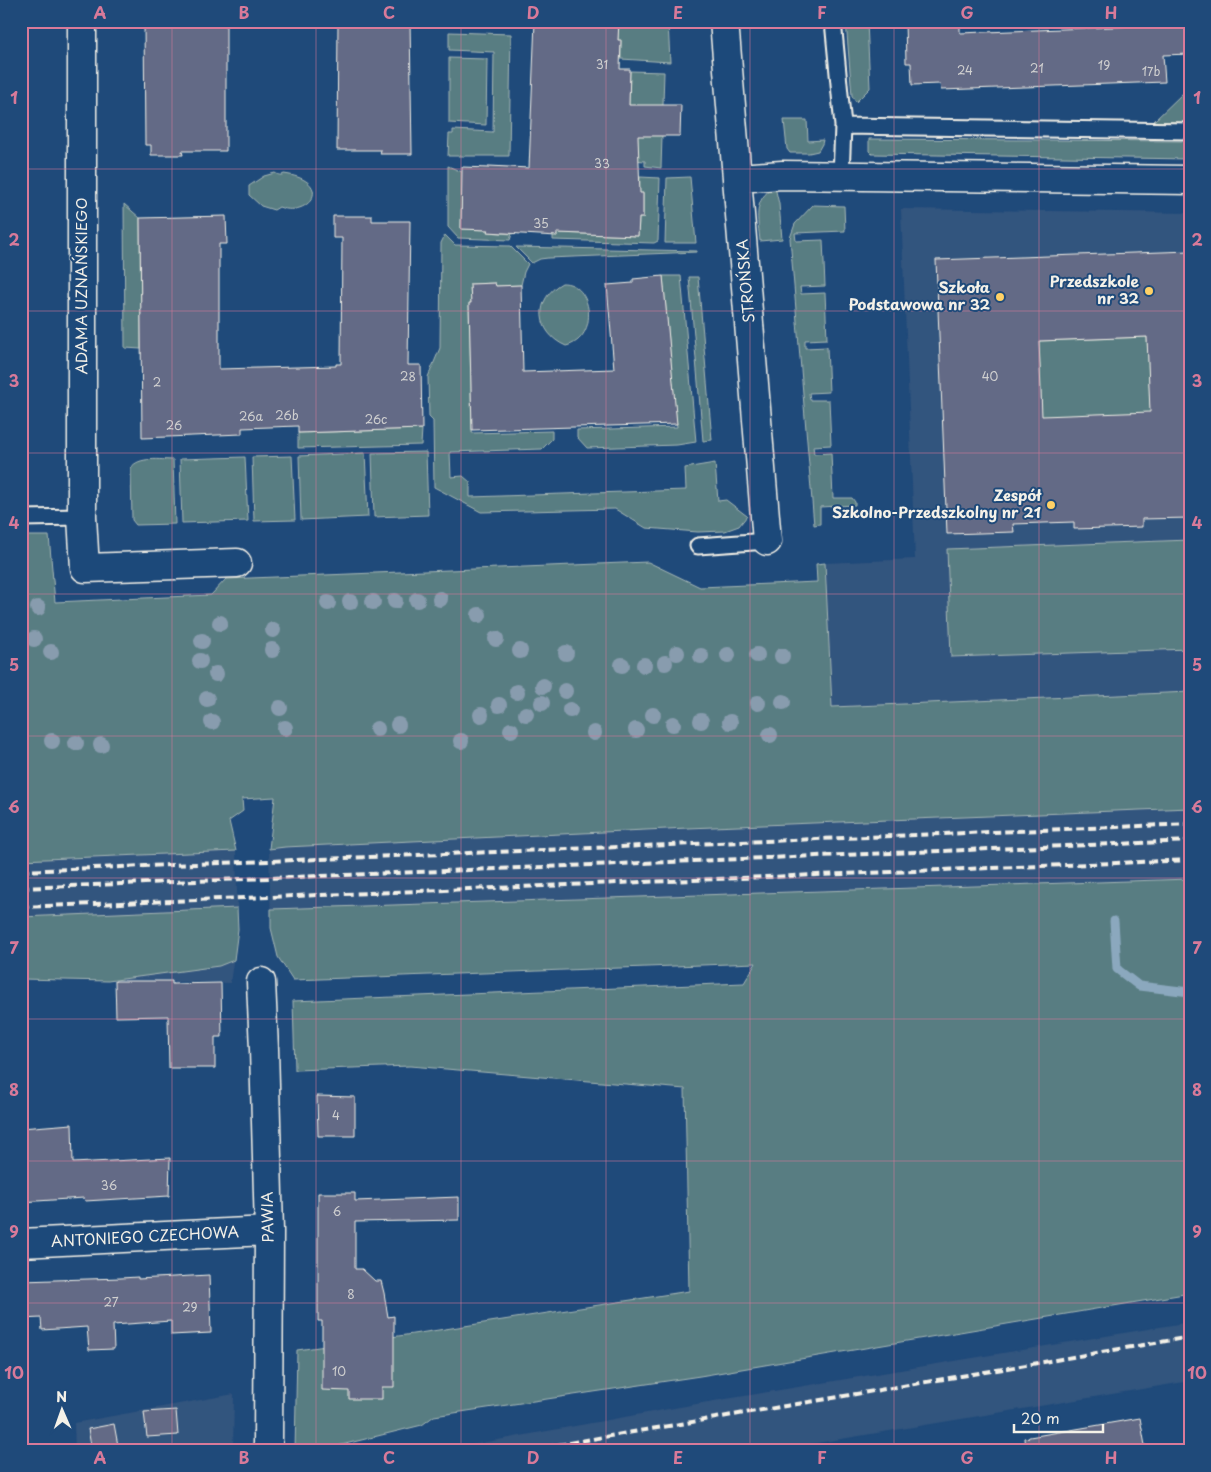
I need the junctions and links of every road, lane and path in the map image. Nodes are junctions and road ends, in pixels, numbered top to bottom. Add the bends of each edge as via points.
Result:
1 (82, 21) edge
2 (724, 21) edge
3 (833, 21) edge
4 (842, 126) junction
5 (1190, 131) edge
6 (840, 176) junction
7 (737, 178) junction
8 (1190, 180) edge
9 (82, 516) junction
10 (21, 518) edge
11 (768, 541) joint
12 (698, 546) dead end
13 (237, 563) dead end
14 (261, 982) dead end
15 (269, 1231) junction
16 (21, 1243) edge
17 (268, 1451) edge

1 - 9 street, ADAMA UZNAŃSKIEGO
2 - 7 street, STROŃSKA
3 - 4 lane
4 - 5 lane
4 - 6 lane
6 - 7 street
6 - 8 street
7 - 11 street, STROŃSKA
9 - 10 lane
9 - 13 street, ADAMA UZNAŃSKIEGO via 85,568
11 - 12 lane
14 - 15 street, PAWIA
15 - 16 street, ANTONIEGO CZECHOWA
15 - 17 street, PAWIA

